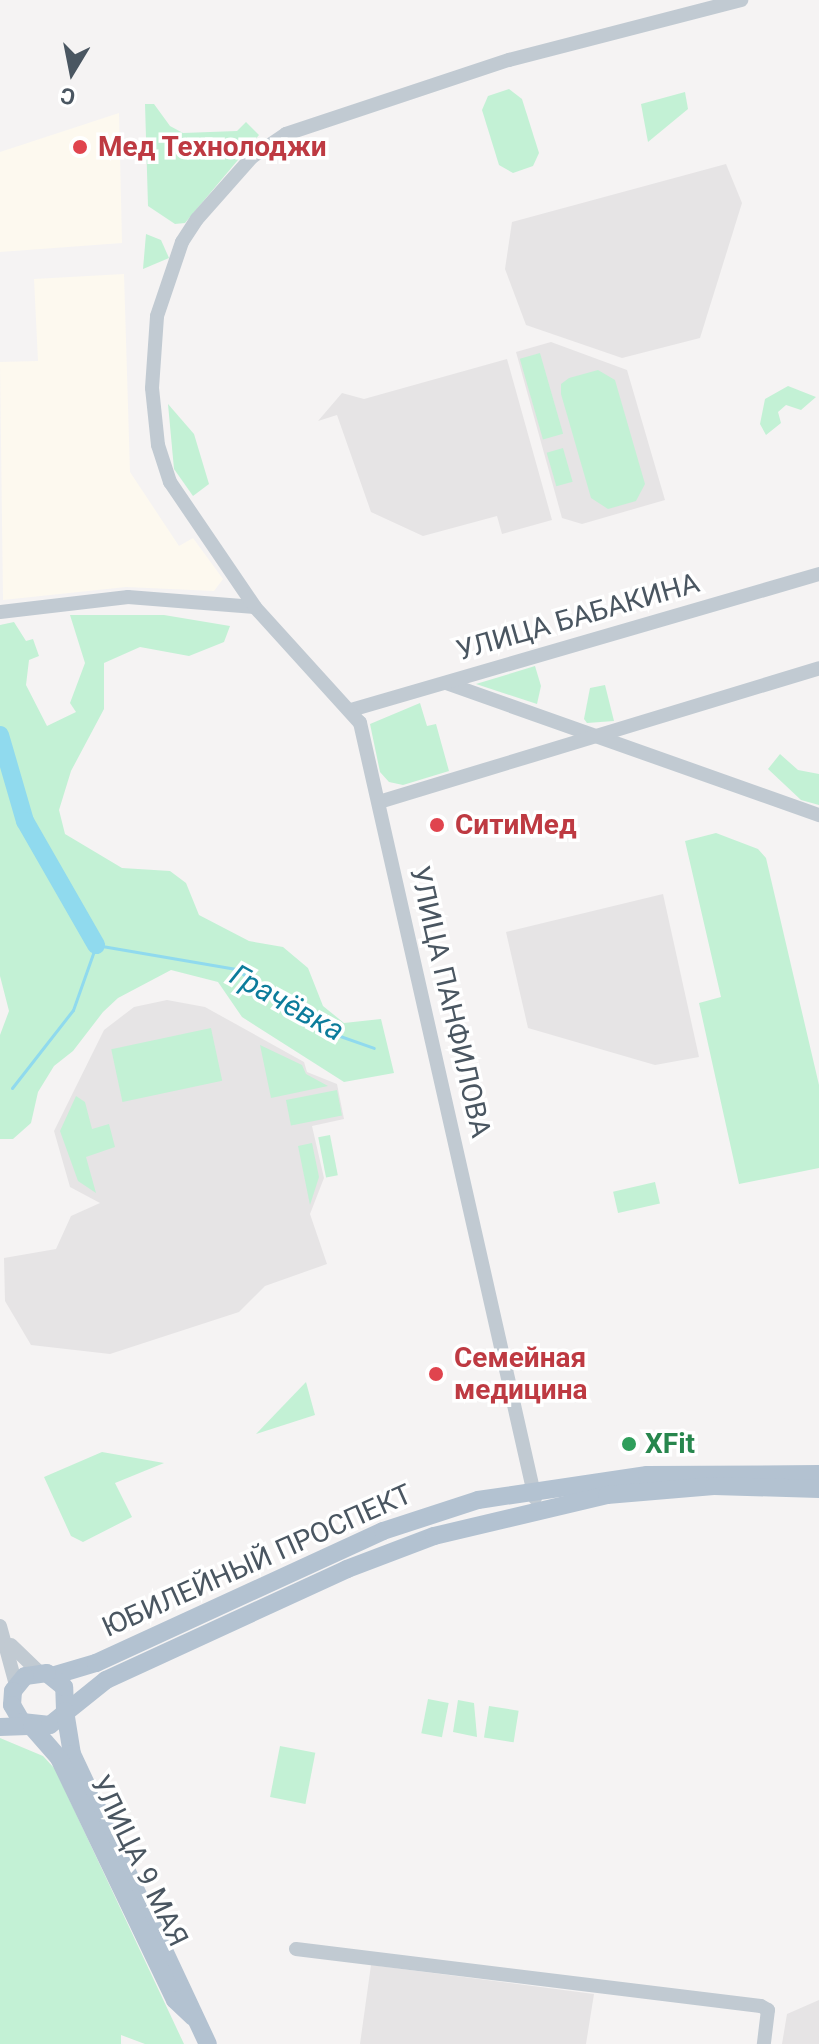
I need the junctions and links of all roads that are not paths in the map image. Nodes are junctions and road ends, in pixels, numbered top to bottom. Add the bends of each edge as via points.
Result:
1 (741, 0) edge
2 (819, 574) edge
3 (255, 607) junction
4 (0, 612) edge
5 (819, 668) edge
6 (445, 682) junction
7 (351, 710) junction
8 (653, 718) junction
9 (600, 734) junction
10 (635, 747) junction
11 (379, 802) junction
12 (819, 815) edge
13 (819, 1474) edge
14 (532, 1488) junction
15 (819, 1489) edge
16 (537, 1509) junction
17 (0, 1626) edge
18 (8, 1641) junction
19 (46, 1674) junction
20 (9, 1692) edge
21 (65, 1710) junction
22 (30, 1726) junction
23 (0, 1727) edge
24 (296, 1949) dead end
25 (195, 2019) junction
26 (208, 2044) edge
27 (764, 2044) edge

1 - 3 street, УЛИЦА ПАНФИЛОВА via 554,48 286,134 252,157 182,242 157,316 152,388 161,465
2 - 6 street, УЛИЦА БАБАКИНА
3 - 4 street via 128,597
3 - 7 street, УЛИЦА ПАНФИЛОВА
5 - 8 street
6 - 7 street, УЛИЦА БАБАКИНА
6 - 9 street
7 - 11 street, УЛИЦА ПАНФИЛОВА via 360,723
8 - 9 street
8 - 10 street via 641,727
9 - 10 street
9 - 11 street
10 - 12 street
11 - 14 street, УЛИЦА ПАНФИЛОВА
13 - 14 main road, ЮБИЛЕЙНЫЙ ПРОСПЕКТ via 647,1475
14 - 16 street, УЛИЦА ПАНФИЛОВА
14 - 19 main road, ЮБИЛЕЙНЫЙ ПРОСПЕКТ via 383,1531 96,1663
15 - 16 main road, ЮБИЛЕЙНЫЙ ПРОСПЕКТ via 649,1490
16 - 21 main road, ЮБИЛЕЙНЫЙ ПРОСПЕКТ via 434,1536 347,1569 106,1680
17 - 18 street
18 - 19 street
18 - 20 street
19 - 20 main road, ЮБИЛЕЙНЫЙ ПРОСПЕКТ
19 - 21 main road via 64,1687
20 - 22 main road via 14,1711
21 - 22 main road, ЮБИЛЕЙНЫЙ ПРОСПЕКТ via 50,1725
21 - 25 main road, УЛИЦА 9 МАЯ via 72,1754
22 - 23 main road, ЮБИЛЕЙНЫЙ ПРОСПЕКТ
22 - 25 main road, УЛИЦА 9 МАЯ via 59,1758 175,2000
24 - 27 street via 761,2006 768,2010
25 - 26 main road, УЛИЦА 9 МАЯ

